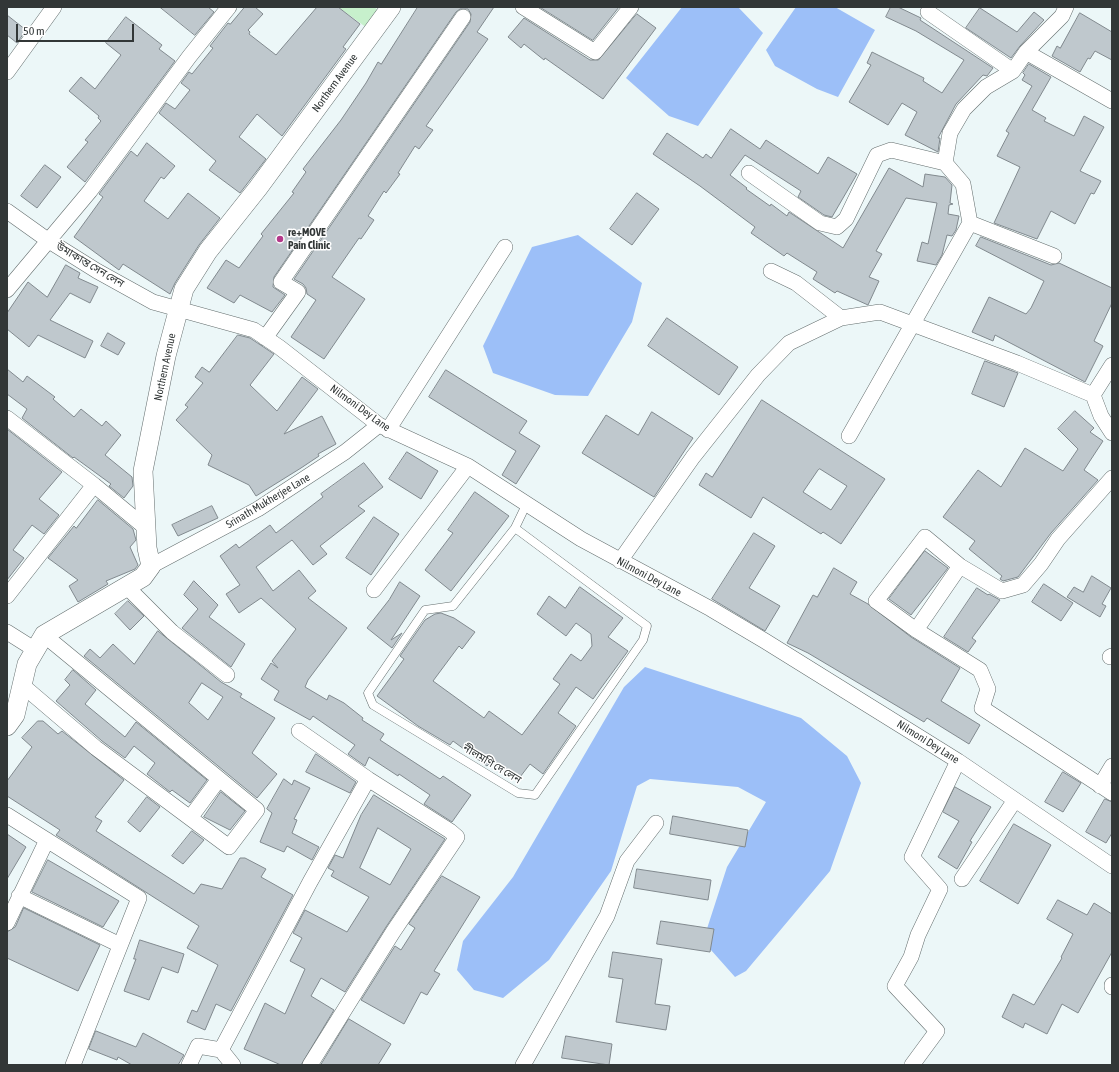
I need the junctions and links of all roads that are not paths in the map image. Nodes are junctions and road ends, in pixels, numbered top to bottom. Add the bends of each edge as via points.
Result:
1 (54, 7) edge
2 (229, 7) edge
3 (391, 7) edge
4 (523, 7) edge
5 (631, 7) edge
6 (1066, 7) edge
7 (928, 12) dead end
8 (463, 17) dead end
9 (1026, 52) junction
10 (1013, 71) junction
11 (7, 72) edge
12 (1112, 102) edge
13 (945, 163) junction
14 (749, 173) dead end
15 (7, 211) edge
16 (970, 223) junction
17 (49, 241) junction
18 (505, 247) dead end
19 (1054, 256) dead end
20 (771, 272) dead end
21 (7, 290) edge
22 (179, 308) junction
23 (841, 318) junction
24 (912, 324) junction
25 (265, 338) junction
26 (1112, 365) edge
27 (1093, 395) junction
28 (7, 418) edge
29 (383, 427) junction
30 (1112, 433) edge
31 (849, 436) dead end
32 (468, 466) junction
33 (1112, 478) edge
34 (94, 485) junction
35 (527, 503) junction
36 (146, 528) junction
37 (515, 528) junction
38 (620, 561) junction
39 (151, 566) junction
40 (960, 566) junction
41 (127, 587) junction
42 (374, 590) dead end
43 (7, 596) edge
44 (916, 630) junction
45 (7, 632) edge
46 (39, 642) junction
47 (227, 675) dead end
48 (22, 685) junction
49 (7, 726) edge
50 (299, 731) dead end
51 (958, 762) junction
52 (1112, 766) edge
53 (219, 779) junction
54 (368, 779) junction
55 (1106, 790) edge
56 (1015, 800) junction
57 (7, 815) edge
58 (190, 818) junction
59 (656, 823) dead end
60 (47, 840) junction
61 (1112, 866) edge
62 (962, 879) dead end
63 (19, 896) junction
64 (7, 922) edge
65 (120, 945) junction
66 (220, 1050) junction
67 (73, 1065) edge
68 (189, 1065) edge
69 (233, 1065) edge
70 (310, 1065) edge
71 (523, 1065) edge
72 (912, 1065) edge

1 - 11 street
2 - 17 street via 90,191
3 - 22 street, Northern Avenue via 258,188 208,251 184,289
4 - 5 street via 595,52
6 - 9 street via 1062,16
7 - 10 street
8 - 25 street via 281,282 298,292
9 - 10 street
9 - 12 street
10 - 13 street via 986,87 964,109 950,133
13 - 14 street via 891,150 877,156 846,219 837,227 820,223
13 - 16 street via 963,184
15 - 17 street, উমাকান্ত সেন লেন
16 - 19 street
16 - 24 street
17 - 21 street
17 - 22 street, উমাকান্ত সেন লেন via 153,302
18 - 29 street, Srinath Mukherjee Lane
20 - 23 street via 796,283
22 - 25 street, Nilmoni Dey Lane via 254,330
22 - 36 street, Northern Avenue via 166,356 144,471
23 - 24 street via 880,312
23 - 38 street via 789,343 758,375 693,457
24 - 27 street via 1017,363
24 - 31 street
25 - 29 street, Nilmoni Dey Lane
26 - 27 street
27 - 30 street via 1101,416
28 - 34 street
29 - 32 street, Nilmoni Dey Lane
29 - 39 street, Srinath Mukherjee Lane via 258,509
32 - 35 street, Nilmoni Dey Lane
32 - 42 street
33 - 40 street via 1058,539 1023,585 1002,591
34 - 36 street
34 - 43 street
35 - 37 lane, নীলমণি দে লেন
35 - 38 street, Nilmoni Dey Lane
36 - 39 street, Northern Avenue
37 - 37 lane, নীলমণি দে লেন via 453,606 425,610 368,693 373,705 425,737 518,793 535,795 643,640 647,626
38 - 51 street, Nilmoni Dey Lane via 764,640
39 - 41 street via 143,577
40 - 44 street
40 - 44 street via 925,537 876,601
41 - 46 street
41 - 47 street via 172,632
44 - 55 street via 980,670 988,689 982,708
45 - 46 street
46 - 48 street via 27,664
46 - 53 street
48 - 49 street via 15,715
48 - 58 street via 96,748
50 - 54 street
51 - 56 street, Nilmoni Dey Lane
51 - 72 street via 912,857 940,889 918,935 911,957 895,986 937,1031
52 - 55 street
53 - 58 street
53 - 58 street via 257,810 229,847
54 - 66 street
54 - 70 street via 457,837 393,932
56 - 61 street, Nilmoni Dey Lane
56 - 62 street
57 - 60 street
59 - 71 street via 627,861 607,916
60 - 63 street
60 - 65 street via 139,898
63 - 64 street
63 - 65 street
65 - 67 street
66 - 68 street via 198,1046
66 - 69 street

